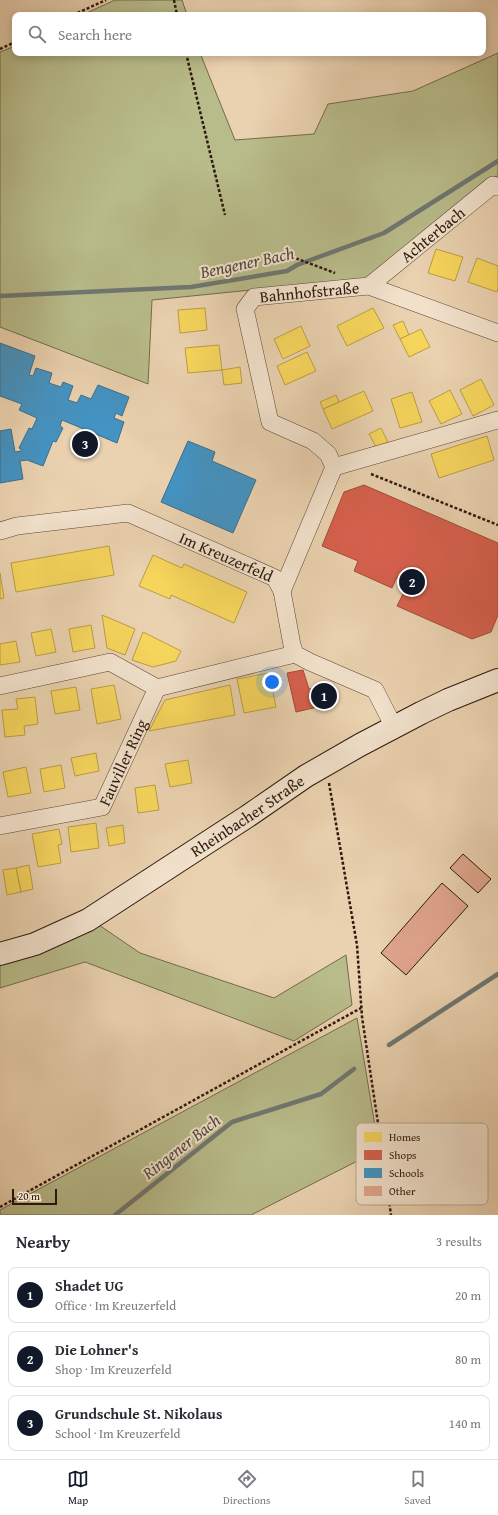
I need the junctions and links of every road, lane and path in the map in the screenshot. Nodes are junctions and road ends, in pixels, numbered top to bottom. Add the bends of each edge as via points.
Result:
1 (106, 0) edge
2 (174, 0) edge
3 (80, 12) edge
4 (176, 12) edge
5 (12, 43) edge
6 (0, 49) edge
7 (187, 56) edge
8 (498, 187) edge
9 (225, 215) dead end
10 (282, 253) dead end
11 (313, 264) dead end
12 (369, 286) junction
13 (498, 333) edge
14 (498, 420) edge
15 (334, 468) junction
16 (367, 472) dead end
17 (498, 526) edge
18 (0, 531) edge
19 (282, 591) junction
20 (295, 654) junction
21 (498, 680) edge
22 (0, 686) edge
23 (157, 688) junction
24 (394, 727) junction
25 (326, 764) junction
26 (0, 826) edge
27 (0, 954) edge
28 (361, 1008) junction
29 (378, 1123) edge
30 (390, 1205) edge
31 (0, 1207) edge
32 (391, 1215) edge

1 - 3 path
2 - 4 path
5 - 6 path
7 - 9 path
8 - 12 street, Achterbach via 493,185
10 - 11 path
12 - 13 street, Bahnhofstraße
12 - 15 street, Bahnhofstraße via 254,297 245,309 270,422 313,441 328,454
14 - 15 street
15 - 19 street
16 - 17 path
18 - 19 street, Im Kreuzerfeld via 17,526 128,513 275,578
19 - 20 street, Im Kreuzerfeld
20 - 23 street
20 - 24 street via 375,690
21 - 24 main road, Rheinbacher Straße via 448,700
22 - 23 street via 110,662
23 - 26 street, Fauviller Ring via 102,807
24 - 25 main road, Rheinbacher Straße
25 - 27 main road, Rheinbacher Straße via 88,920 35,944
25 - 28 path via 357,945
28 - 29 path
28 - 31 path
30 - 32 path

